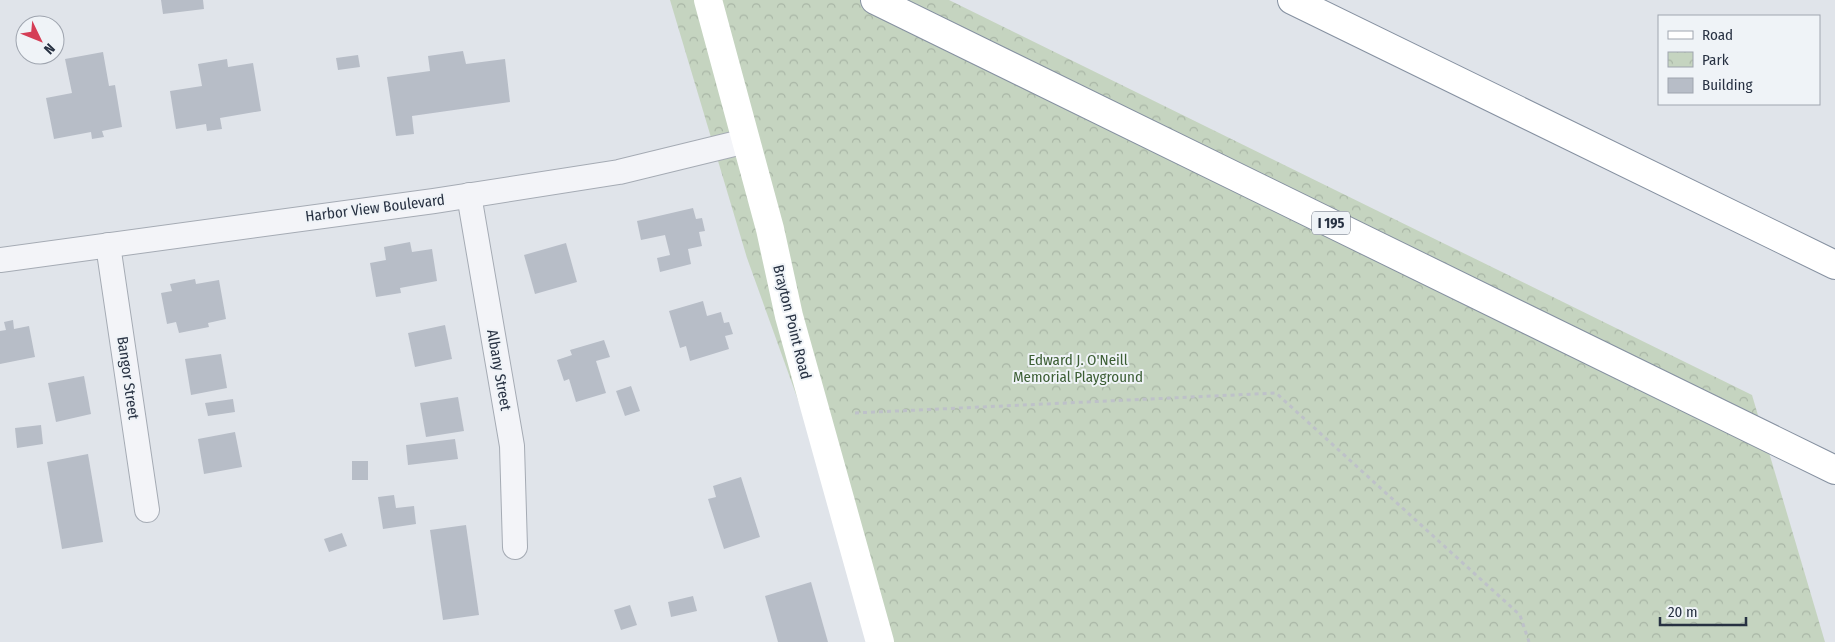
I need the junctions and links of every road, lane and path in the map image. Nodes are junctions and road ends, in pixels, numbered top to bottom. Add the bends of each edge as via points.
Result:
1 (708, 0) edge
2 (875, 0) edge
3 (1292, 0) edge
4 (746, 141) junction
5 (469, 196) junction
6 (108, 245) junction
7 (0, 260) edge
8 (1835, 265) edge
9 (855, 413) dead end
10 (1787, 446) junction
11 (1835, 470) edge
12 (1835, 476) edge
13 (147, 510) dead end
14 (515, 547) dead end
15 (880, 642) edge
16 (1529, 642) edge

1 - 4 main road, Brayton Point Road
2 - 10 main road, I 195
3 - 8 main road
4 - 5 street, Harbor View Boulevard via 619,172
4 - 15 main road, Brayton Point Road via 789,316
5 - 6 street, Harbor View Boulevard
5 - 14 street, Albany Street via 512,446
6 - 7 street, Harbor View Boulevard
6 - 13 street, Bangor Street
9 - 16 path via 1276,393 1520,615
10 - 11 main road, I 195
10 - 12 main road

